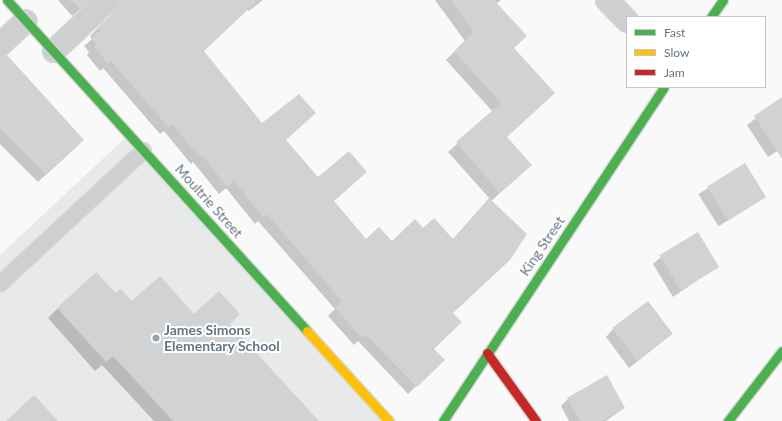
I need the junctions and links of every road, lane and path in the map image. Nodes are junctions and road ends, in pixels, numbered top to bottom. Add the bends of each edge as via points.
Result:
1 (7, 0) edge
2 (108, 0) edge
3 (607, 0) edge
4 (723, 0) edge
5 (712, 16) edge
6 (626, 20) edge
7 (26, 21) junction
8 (0, 45) edge
9 (54, 51) junction
10 (663, 88) edge
11 (143, 150) junction
12 (0, 283) edge
13 (782, 351) edge
14 (487, 353) junction
15 (389, 421) edge
16 (443, 421) edge
17 (536, 421) edge
18 (728, 421) edge

1 - 7 street, Moultrie Street
2 - 9 street
3 - 6 street
4 - 5 street
7 - 8 street
7 - 9 street, Moultrie Street
9 - 11 street, Moultrie Street
10 - 14 street, King Street
11 - 12 lane
11 - 15 street, Moultrie Street
13 - 18 street
14 - 16 street, King Street
14 - 17 street

